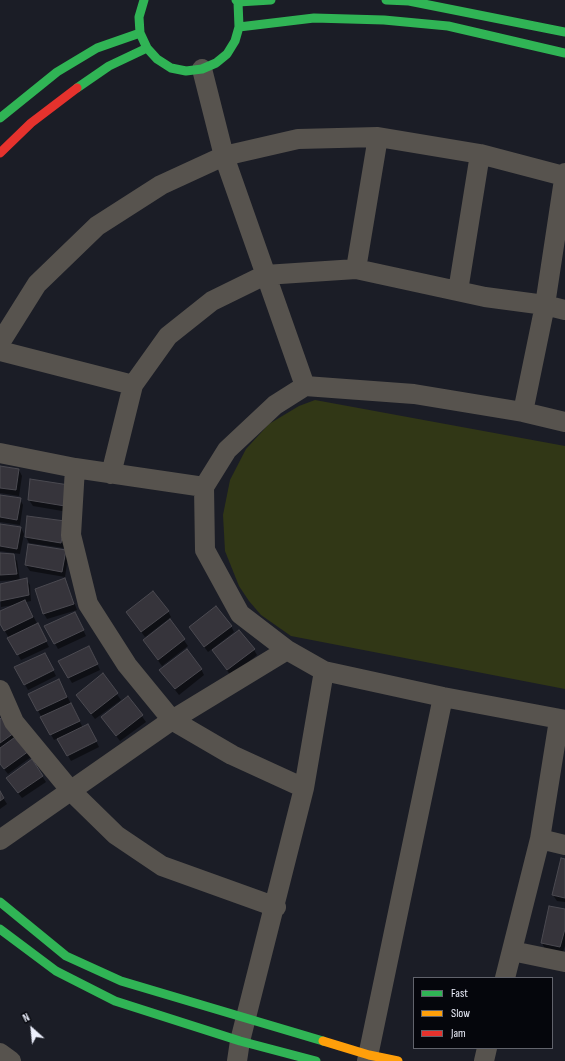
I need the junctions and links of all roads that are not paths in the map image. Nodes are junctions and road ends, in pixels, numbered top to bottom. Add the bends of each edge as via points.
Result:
1 (144, 0) edge
2 (271, 0) edge
3 (386, 0) edge
4 (237, 1) edge
5 (239, 27) junction
6 (565, 32) edge
7 (140, 33) junction
8 (147, 48) junction
9 (565, 53) edge
10 (202, 69) junction
11 (0, 118) edge
12 (378, 137) junction
13 (0, 153) edge
14 (480, 154) junction
15 (224, 156) junction
16 (565, 174) edge
17 (563, 201) edge
18 (356, 269) junction
19 (265, 275) junction
20 (458, 291) junction
21 (545, 304) junction
22 (565, 310) edge
23 (0, 342) edge
24 (0, 351) edge
25 (133, 385) junction
26 (305, 386) junction
27 (523, 412) junction
28 (565, 422) edge
29 (0, 453) edge
30 (75, 468) junction
31 (111, 474) junction
32 (204, 487) junction
33 (287, 650) junction
34 (324, 671) junction
35 (0, 690) edge
36 (443, 697) junction
37 (172, 720) junction
38 (562, 720) edge
39 (304, 788) junction
40 (71, 791) junction
41 (540, 839) junction
42 (0, 840) edge
43 (565, 845) edge
44 (0, 902) edge
45 (276, 906) junction
46 (0, 929) edge
47 (512, 950) junction
48 (565, 962) edge
49 (505, 977) edge
50 (246, 1019) junction
51 (240, 1041) junction
52 (487, 1049) edge
53 (0, 1053) edge
54 (368, 1058) edge
55 (11, 1061) edge
56 (237, 1061) edge
57 (316, 1061) edge
58 (398, 1061) edge
59 (484, 1061) edge

1 - 7 street via 139,17
2 - 4 street
3 - 6 street via 409,1
4 - 5 street
5 - 9 street via 314,18 384,20 448,26
5 - 10 street via 235,41 227,54 216,63
7 - 8 street
7 - 11 street via 97,48 57,72
8 - 10 street via 157,59 171,68 186,71
8 - 13 street via 109,66 73,90
10 - 15 street
12 - 14 street
12 - 15 street via 298,139
12 - 18 street
14 - 16 street
14 - 20 street
15 - 19 street
15 - 23 street via 162,185 97,226 37,284
16 - 17 street
17 - 21 street
18 - 19 street
18 - 20 street
19 - 25 street via 212,301 168,336
19 - 26 street
20 - 21 street
21 - 22 street
21 - 27 street
24 - 25 street
25 - 31 street
26 - 27 street via 414,394
26 - 32 street via 275,405 227,450
27 - 28 street
29 - 30 street
30 - 31 street
30 - 37 street via 71,534 88,604 127,665
31 - 32 street
32 - 33 street via 205,550 240,614
33 - 34 street
33 - 37 street
34 - 36 street
34 - 39 street
35 - 40 street via 14,722
36 - 38 street
36 - 54 street
37 - 39 street via 232,755
37 - 40 street
38 - 41 street
39 - 45 street
40 - 42 street
40 - 45 street via 116,835 162,866
41 - 43 street
41 - 47 street
44 - 50 street via 66,956 121,982
45 - 50 street
46 - 51 street via 56,970 115,1001
47 - 48 street
47 - 49 street
50 - 51 street
50 - 54 street
51 - 56 street
51 - 57 street
52 - 59 street
53 - 55 street
54 - 58 street

